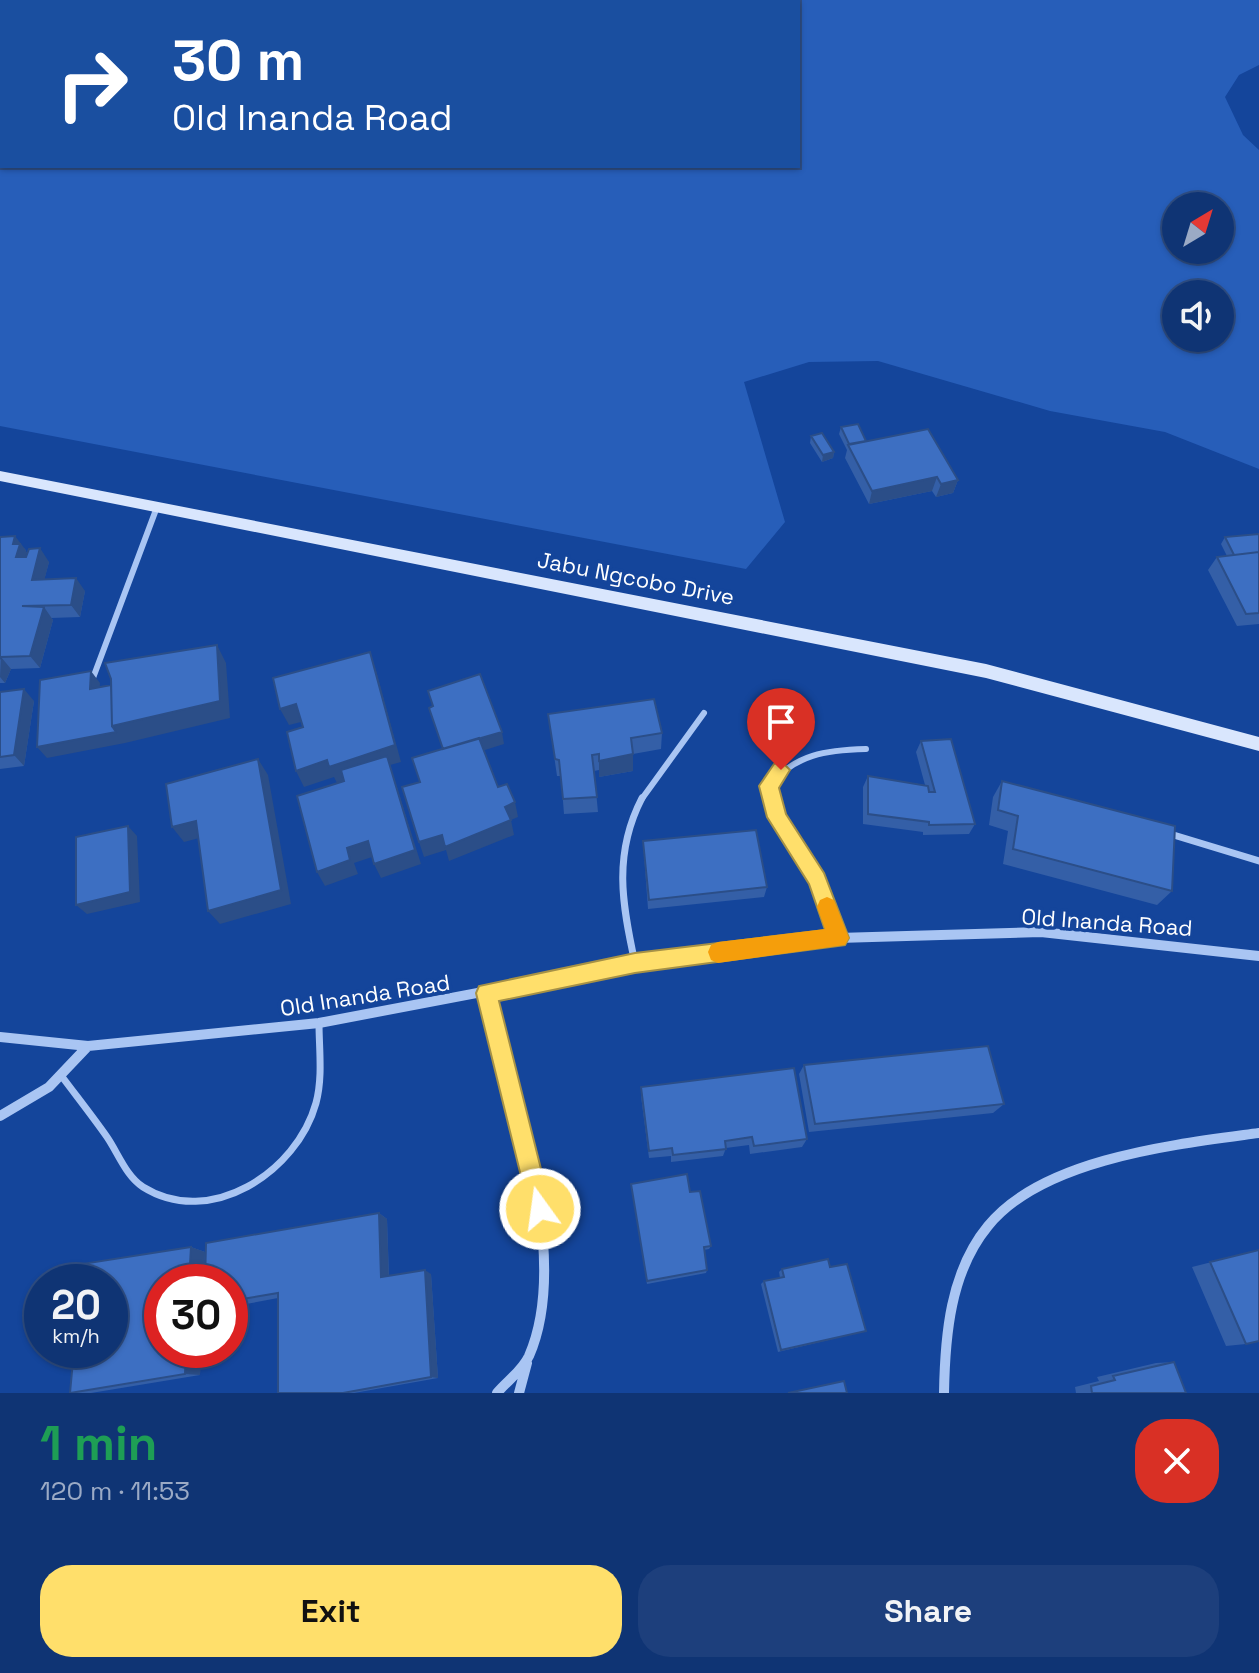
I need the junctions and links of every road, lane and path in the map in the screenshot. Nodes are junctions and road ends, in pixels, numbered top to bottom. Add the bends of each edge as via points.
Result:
1 (0, 476) edge
2 (157, 507) junction
3 (93, 678) edge
4 (704, 713) dead end
5 (1259, 744) edge
6 (866, 749) dead end
7 (1153, 829) edge
8 (1259, 861) edge
9 (838, 938) junction
10 (1259, 956) edge
11 (635, 963) junction
12 (487, 993) junction
13 (319, 1023) junction
14 (0, 1037) edge
15 (88, 1046) junction
16 (63, 1078) junction
17 (0, 1116) edge
18 (1259, 1133) edge
19 (528, 1358) junction
20 (497, 1393) edge
21 (519, 1393) edge
22 (944, 1393) edge

1 - 2 main road, Jabu Ngcobo Drive
2 - 3 lane
2 - 5 main road, Jabu Ngcobo Drive via 986,671
4 - 11 lane via 669,755 634,814 621,856
6 - 9 lane via 820,750 781,770 769,786 777,817 817,880
7 - 8 lane
9 - 10 street, Old Inanda Road via 1041,932
9 - 11 street, Old Inanda Road
11 - 12 street, Old Inanda Road
12 - 13 street, Old Inanda Road
12 - 19 street via 540,1209 546,1276
13 - 15 street, Old Inanda Road
13 - 16 lane via 317,1102 307,1128 279,1165 247,1190 206,1200 162,1198 139,1184
14 - 15 street, Old Inanda Road
15 - 16 street
16 - 17 street via 28,1105
18 - 22 street via 1191,1142 1064,1175 1005,1208 969,1254 948,1321
19 - 20 street
19 - 21 street

